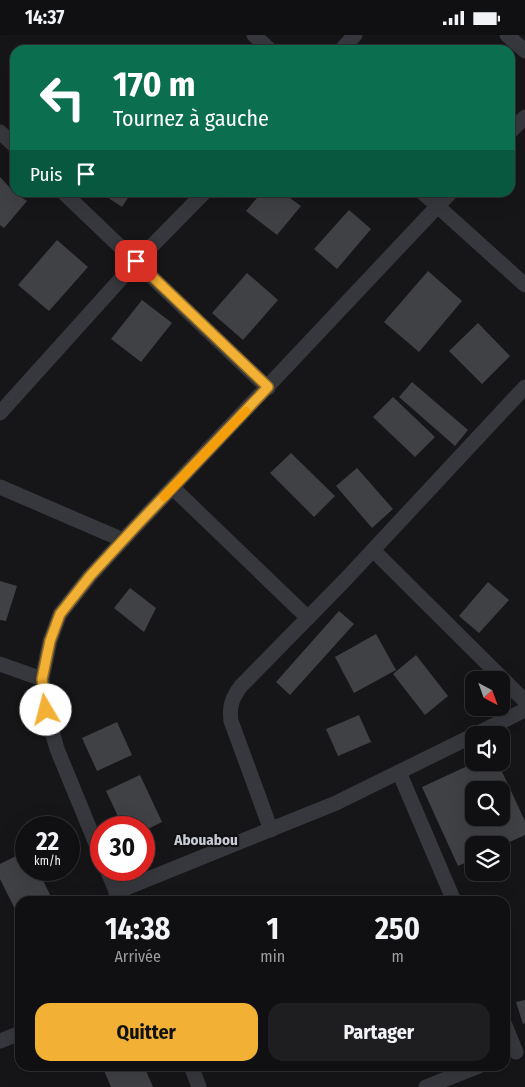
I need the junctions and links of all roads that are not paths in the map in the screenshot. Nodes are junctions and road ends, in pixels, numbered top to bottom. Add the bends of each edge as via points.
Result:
1 (254, 35) edge
2 (355, 35) edge
3 (508, 35) edge
4 (265, 45) edge
5 (346, 45) edge
6 (525, 51) edge
7 (525, 117) edge
8 (515, 127) edge
9 (0, 132) edge
10 (10, 141) edge
11 (68, 197) edge
12 (200, 197) edge
13 (427, 197) edge
14 (446, 197) edge
15 (437, 206) junction
16 (136, 261) junction
17 (525, 285) edge
18 (268, 387) junction
19 (525, 387) edge
20 (0, 413) edge
21 (0, 487) edge
22 (173, 488) junction
23 (123, 541) junction
24 (373, 550) junction
25 (308, 618) junction
26 (0, 664) edge
27 (42, 679) junction
28 (525, 701) edge
29 (525, 710) edge
30 (399, 772) junction
31 (90, 829) edge
32 (271, 830) junction
33 (112, 881) edge
34 (119, 896) edge
35 (121, 896) edge
36 (452, 896) edge
37 (15, 1035) edge
38 (510, 1038) edge
39 (0, 1041) edge
40 (515, 1052) edge
41 (193, 1071) edge
42 (470, 1071) edge
43 (447, 1083) edge
44 (199, 1087) edge
45 (426, 1087) edge

1 - 4 street
2 - 5 street
3 - 6 street
7 - 8 street
9 - 10 street
11 - 16 street
12 - 16 street
13 - 15 street
14 - 15 street
15 - 17 street
15 - 18 street
16 - 18 street
16 - 20 street
18 - 22 street
19 - 24 street
21 - 23 street
22 - 23 street
22 - 25 street
23 - 27 street via 60,614
24 - 25 street
24 - 28 street
25 - 32 street via 241,686 230,708 231,721
26 - 27 street
27 - 31 street via 46,710 58,749
29 - 30 street
30 - 32 street
30 - 36 street
32 - 35 street
33 - 34 street
37 - 39 street
38 - 40 street
41 - 44 street
42 - 43 street
43 - 45 street

